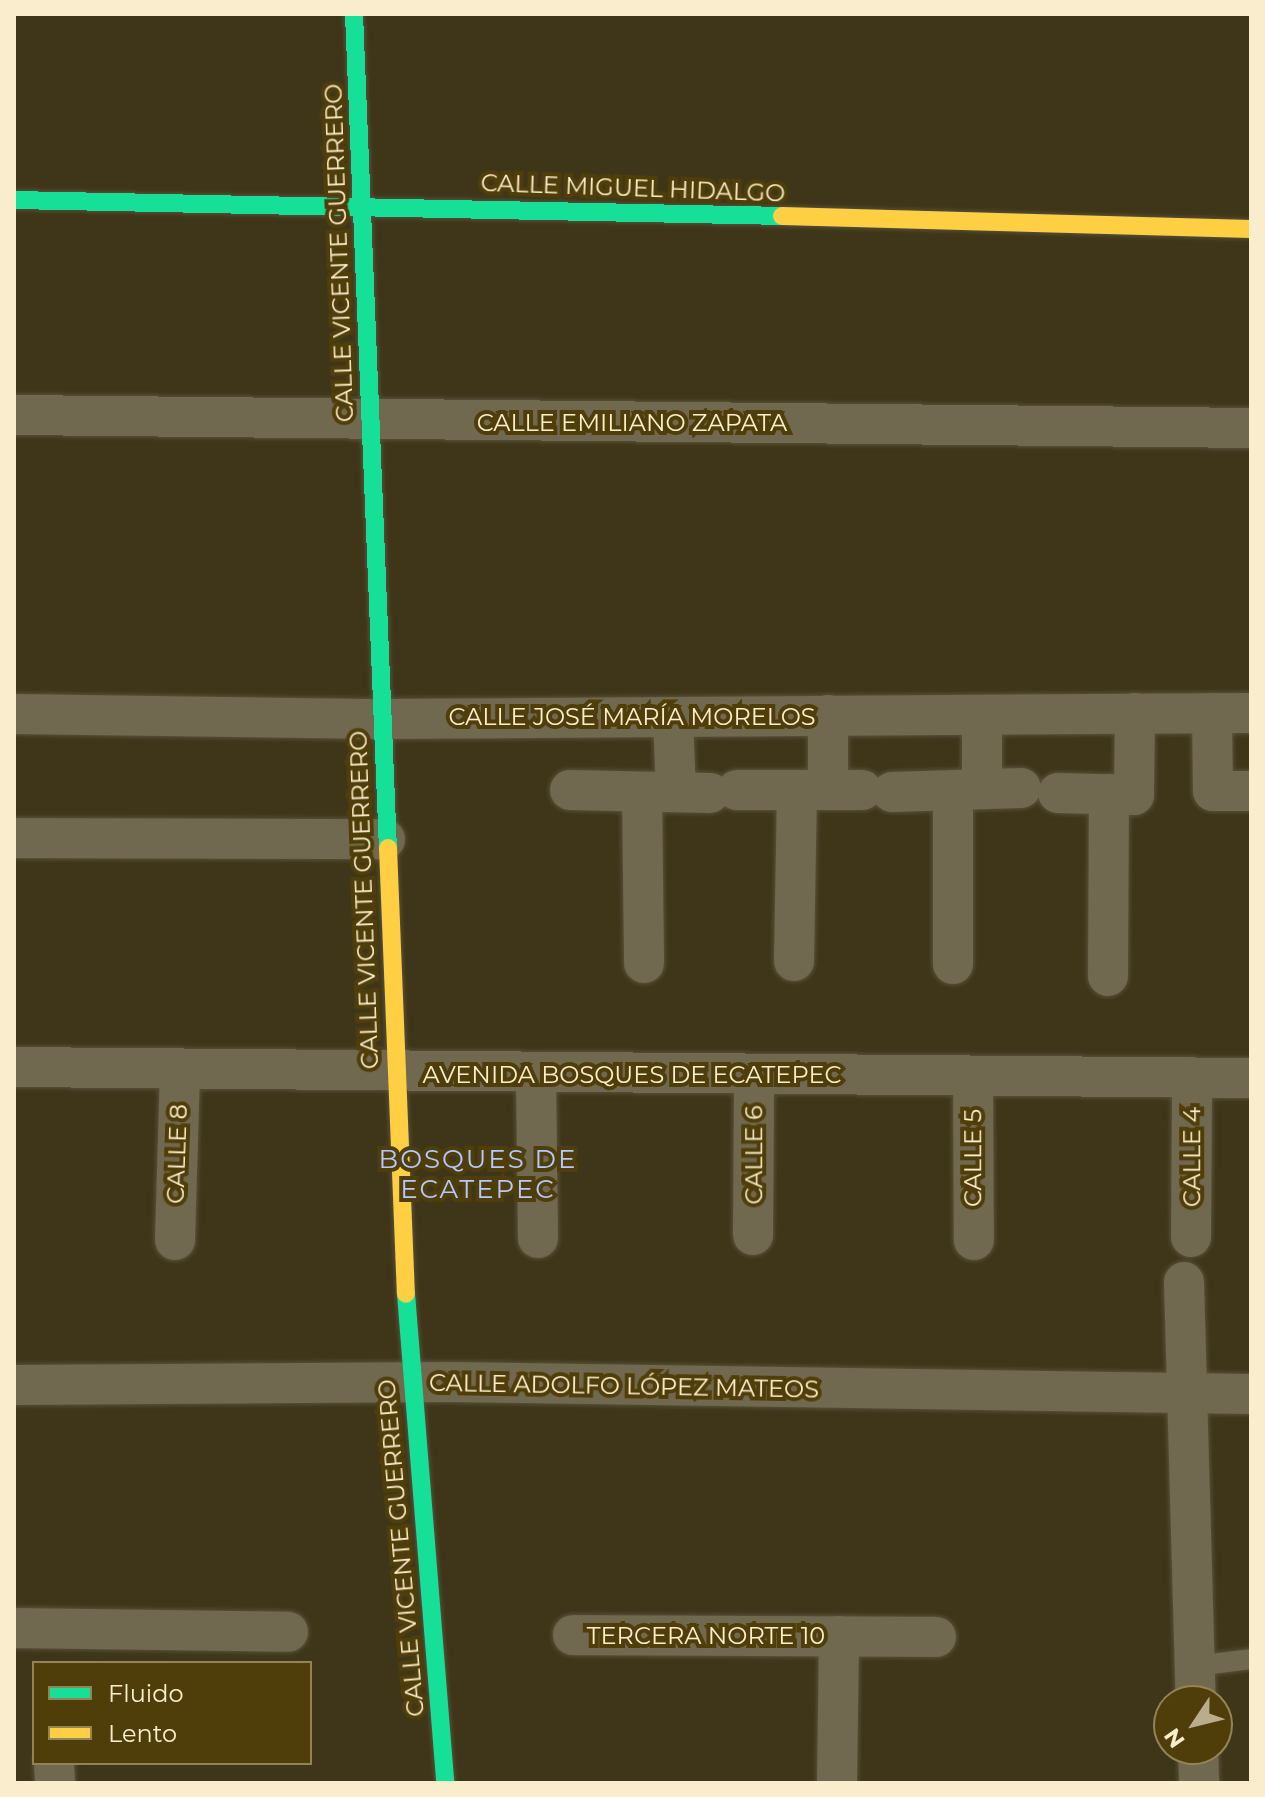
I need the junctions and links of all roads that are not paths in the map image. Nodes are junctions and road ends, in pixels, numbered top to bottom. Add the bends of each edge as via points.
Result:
1 (354, 14) edge
2 (14, 200) edge
3 (361, 204) junction
4 (1251, 229) edge
5 (14, 415) edge
6 (369, 422) junction
7 (1251, 428) edge
8 (1135, 713) junction
9 (1232, 713) edge
10 (14, 714) edge
11 (828, 715) junction
12 (982, 715) junction
13 (673, 717) junction
14 (381, 719) junction
15 (570, 790) dead end
16 (967, 790) junction
17 (845, 791) junction
18 (1251, 791) edge
19 (691, 792) junction
20 (1109, 794) junction
21 (14, 838) edge
22 (385, 839) junction
23 (794, 961) dead end
24 (644, 963) dead end
25 (953, 964) dead end
26 (1108, 976) dead end
27 (14, 1067) edge
28 (180, 1069) junction
29 (394, 1074) junction
30 (536, 1074) junction
31 (754, 1075) junction
32 (973, 1076) junction
33 (1192, 1077) junction
34 (1251, 1078) edge
35 (753, 1235) dead end
36 (1191, 1237) dead end
37 (538, 1238) dead end
38 (175, 1240) dead end
39 (974, 1240) dead end
40 (1184, 1282) dead end
41 (410, 1384) junction
42 (14, 1385) edge
43 (1186, 1394) junction
44 (1251, 1394) edge
45 (288, 1632) dead end
46 (573, 1635) dead end
47 (839, 1636) junction
48 (936, 1637) dead end
49 (39, 1640) edge
50 (1251, 1659) edge
51 (1196, 1683) edge
52 (445, 1783) edge
53 (837, 1783) edge

1 - 3 street, CALLE VICENTE GUERRERO
2 - 3 street, CALLE MIGUEL HIDALGO
3 - 4 street, CALLE MIGUEL HIDALGO
3 - 6 street, CALLE VICENTE GUERRERO
5 - 6 street, CALLE EMILIANO ZAPATA
6 - 7 street, CALLE EMILIANO ZAPATA
6 - 14 street, CALLE VICENTE GUERRERO
8 - 9 street, CALLE JOSÉ MARÍA MORELOS
8 - 12 street, CALLE JOSÉ MARÍA MORELOS
8 - 20 street via 1134,795
9 - 18 street via 1213,791
10 - 14 street, CALLE JOSÉ MARÍA MORELOS
11 - 12 street, CALLE JOSÉ MARÍA MORELOS
11 - 13 street, CALLE JOSÉ MARÍA MORELOS
11 - 17 street
12 - 16 street
13 - 14 street, CALLE JOSÉ MARÍA MORELOS
13 - 19 street
14 - 22 street, CALLE VICENTE GUERRERO
15 - 19 street
16 - 17 street
16 - 20 street
16 - 25 street
17 - 19 street
17 - 23 street
19 - 24 street
20 - 26 street
21 - 22 street
22 - 29 street, CALLE VICENTE GUERRERO
27 - 28 street, AVENIDA BOSQUES DE ECATEPEC
28 - 29 street, AVENIDA BOSQUES DE ECATEPEC
28 - 38 street, CALLE 8
29 - 30 street, AVENIDA BOSQUES DE ECATEPEC
29 - 41 street, CALLE VICENTE GUERRERO
30 - 31 street, AVENIDA BOSQUES DE ECATEPEC
30 - 37 street
31 - 32 street, AVENIDA BOSQUES DE ECATEPEC
31 - 35 street, CALLE 6
32 - 33 street, AVENIDA BOSQUES DE ECATEPEC
32 - 39 street, CALLE 5
33 - 34 street, AVENIDA BOSQUES DE ECATEPEC
33 - 36 street, CALLE 4
40 - 43 street
41 - 42 street, CALLE ADOLFO LÓPEZ MATEOS
41 - 43 street, CALLE ADOLFO LÓPEZ MATEOS
41 - 52 street, CALLE VICENTE GUERRERO
43 - 44 street, CALLE ADOLFO LÓPEZ MATEOS
43 - 51 street
45 - 49 street
46 - 47 street, TERCERA NORTE 10
47 - 48 street, TERCERA NORTE 10
47 - 53 street, TERCERA NORTE 10
50 - 51 lane

